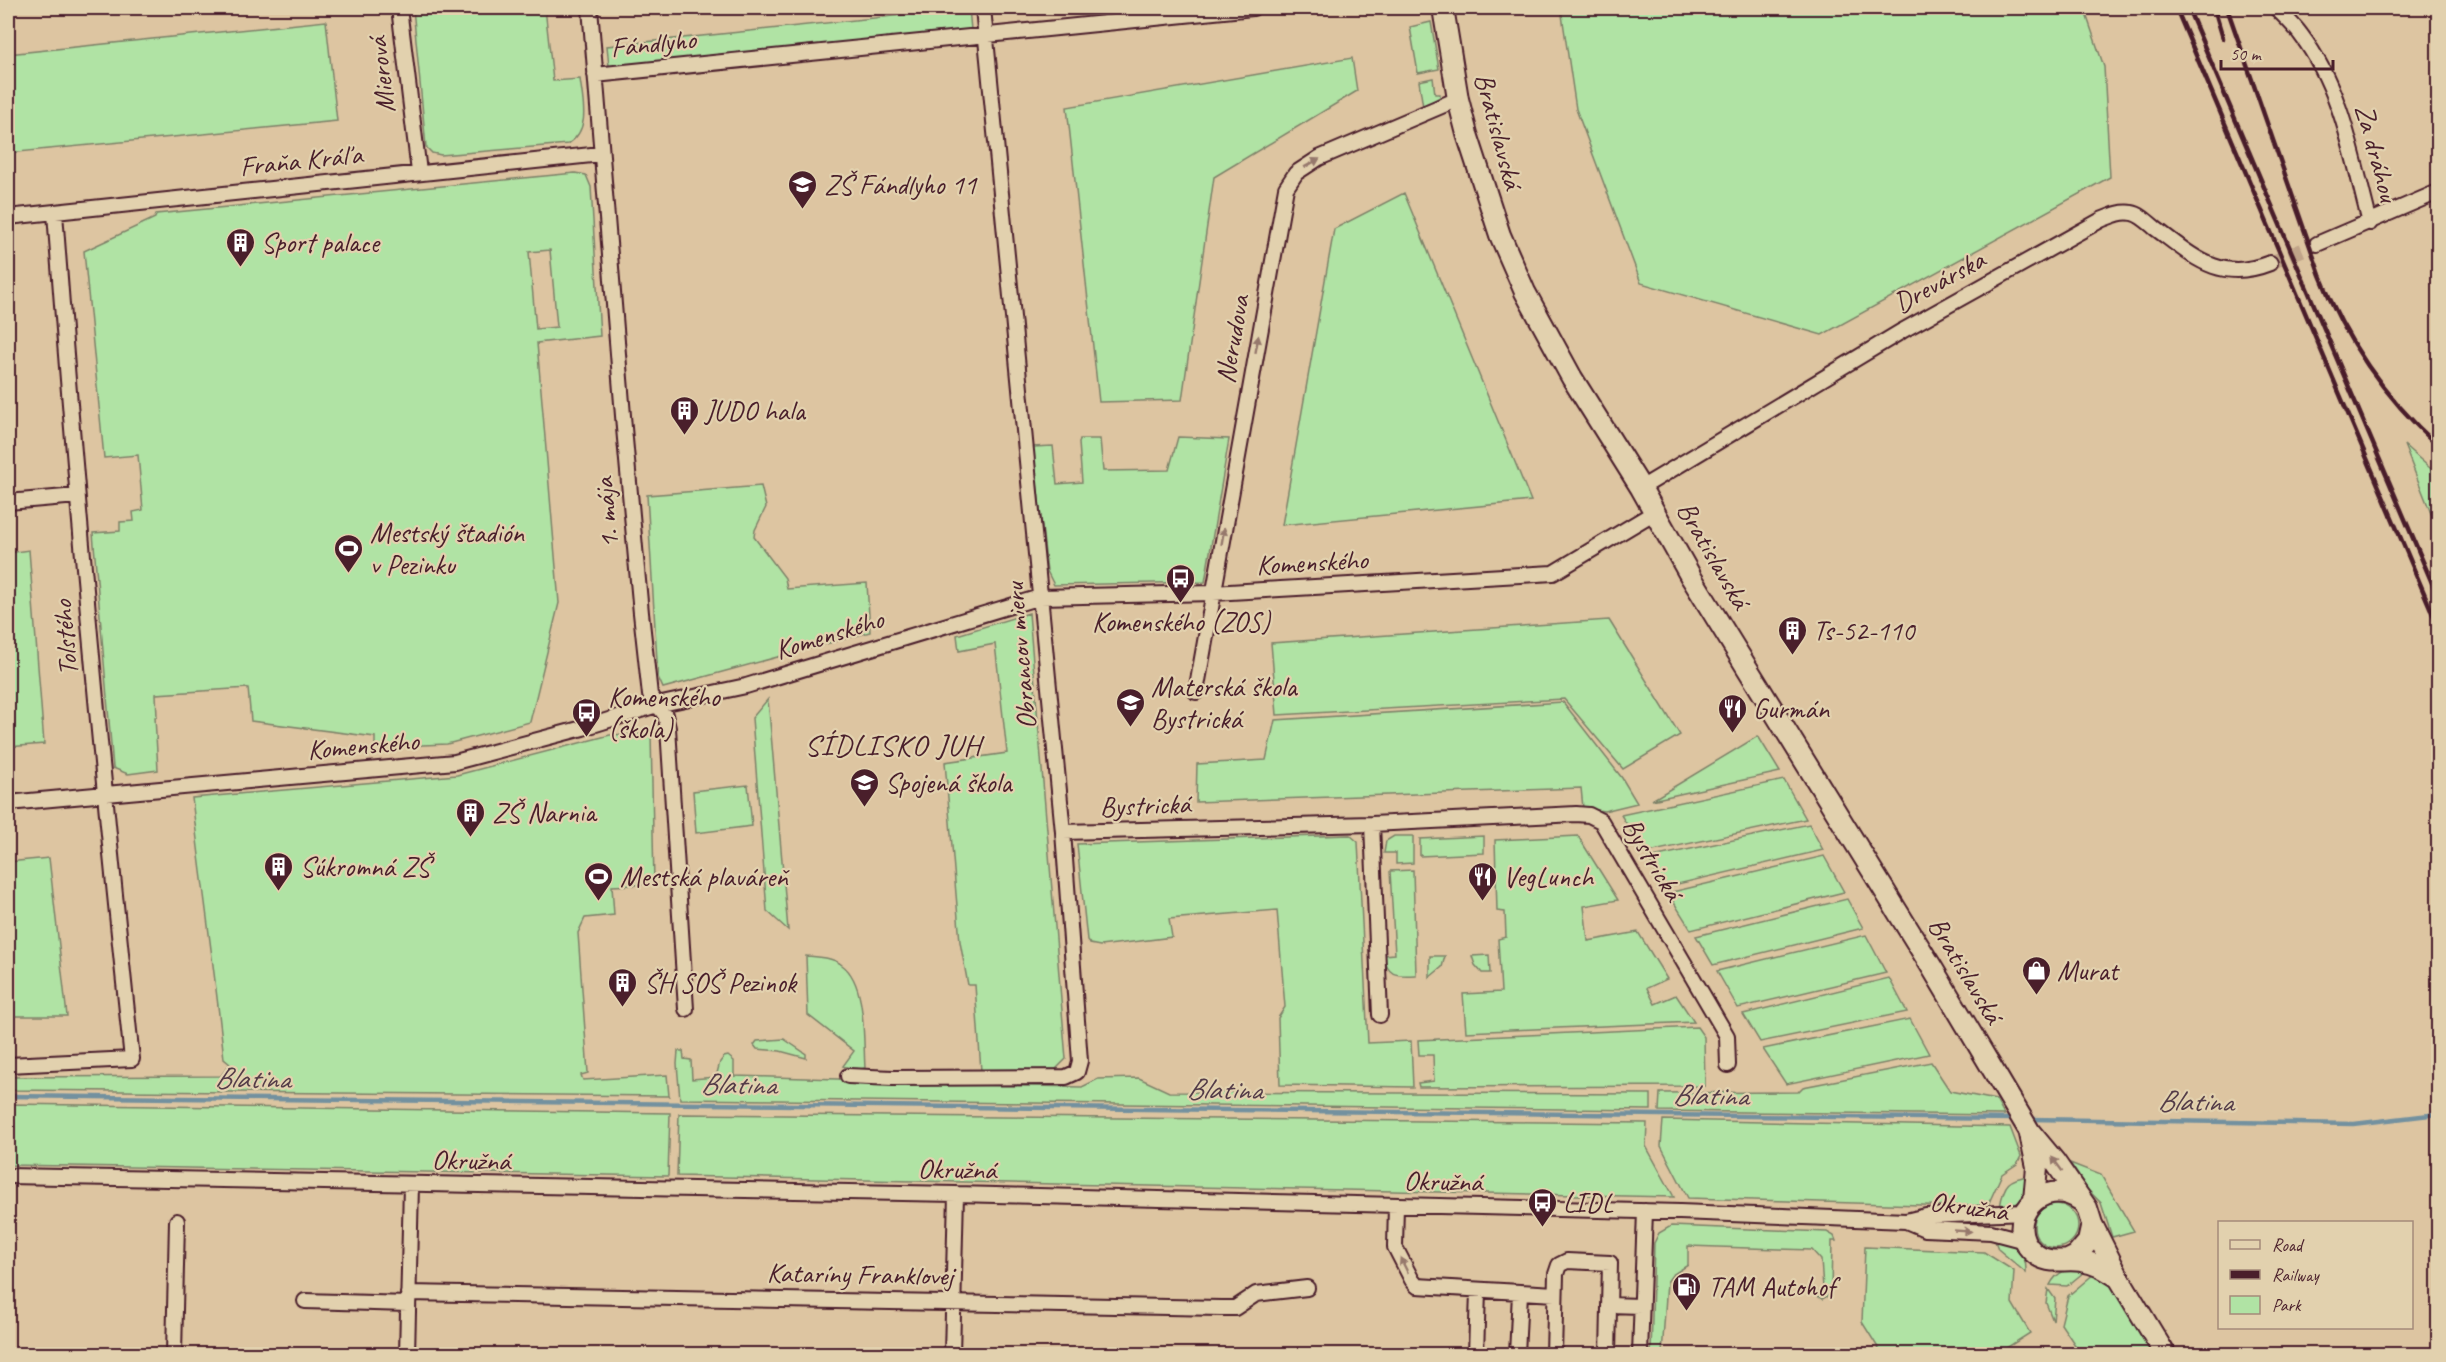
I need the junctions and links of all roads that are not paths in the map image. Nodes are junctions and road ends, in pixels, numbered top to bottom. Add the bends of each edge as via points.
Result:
1 (399, 8) edge
2 (590, 8) edge
3 (983, 8) edge
4 (1253, 8) edge
5 (1443, 8) edge
6 (2276, 8) edge
7 (986, 36) junction
8 (595, 75) junction
9 (1458, 99) junction
10 (601, 154) junction
11 (419, 172) junction
12 (2439, 192) edge
13 (55, 213) junction
14 (8, 217) edge
15 (2370, 223) junction
16 (2317, 244) tunnel mouth
17 (2270, 263) tunnel mouth
18 (1641, 488) junction
19 (77, 496) junction
20 (8, 502) edge
21 (1655, 512) junction
22 (1213, 593) junction
23 (1040, 597) junction
24 (1196, 692) dead end
25 (657, 705) junction
26 (104, 795) junction
27 (8, 803) edge
28 (1372, 824) junction
29 (1063, 832) junction
30 (686, 1009) dead end
31 (1380, 1015) dead end
32 (8, 1065) edge
33 (1728, 1065) dead end
34 (848, 1076) dead end
35 (2030, 1132) junction
36 (8, 1176) edge
37 (411, 1185) junction
38 (956, 1194) junction
39 (2080, 1200) junction
40 (1396, 1205) junction
41 (2030, 1206) junction
42 (1645, 1211) junction
43 (177, 1221) dead end
44 (1906, 1221) junction
45 (2092, 1224) junction
46 (2025, 1241) junction
47 (2068, 1260) junction
48 (2119, 1278) junction
49 (1307, 1288) dead end
50 (1478, 1291) junction
51 (1520, 1293) junction
52 (1555, 1294) junction
53 (408, 1298) junction
54 (306, 1301) dead end
55 (954, 1302) junction
56 (1609, 1305) junction
57 (1641, 1306) junction
58 (174, 1354) edge
59 (406, 1354) edge
60 (952, 1354) edge
61 (1476, 1354) edge
62 (1517, 1354) edge
63 (1554, 1354) edge
64 (1608, 1354) edge
65 (1640, 1354) edge
66 (2165, 1354) edge

1 - 11 street, Mierová
2 - 8 street, 1. mája
3 - 7 street, Obrancov mieru
4 - 7 street, Fándlyho
5 - 9 main road, Bratislavská
6 - 15 street, Za dráhou via 2301,35 2332,89
7 - 8 street, Fándlyho
7 - 23 street, Obrancov mieru
8 - 10 street, 1. mája
9 - 18 main road, Bratislavská via 1497,224 1525,292 1572,378
22 -> 9 street, Nerudova via 1286,188 1296,174 1319,159
10 - 11 street, Fraňa Kráľa
10 - 25 street, 1. mája via 641,610 650,695
11 - 13 street, Fraňa Kráľa
12 - 15 street
13 - 14 street, Fraňa Kráľa
13 - 19 street, Tolstého
15 - 16 street
17 - 18 street, Drevárska via 2234,272 2214,268 2134,213 2118,213 1902,330
18 - 21 main road, Bratislavská
19 - 20 street
19 - 26 street, Tolstého
21 - 22 street, Komenského via 1553,573
21 - 35 main road, Bratislavská
22 - 23 street, Komenského
22 - 24 street, Nerudova
23 - 25 street, Komenského via 746,686
23 - 29 street, Obrancov mieru
25 - 26 street, Komenského via 456,762
25 - 30 street, 1. mája via 668,728
26 - 27 street, Komenského
26 - 32 street, Tolstého via 132,1059
28 - 29 street, Bystrická
28 - 31 street
28 - 33 street, Bystrická via 1576,814 1600,821 1727,1036
29 - 34 street, Obrancov mieru via 1080,1061 1077,1071 1066,1077
39 -> 35 main road
35 - 41 main road via 2037,1167
36 - 37 street, Okružná
37 - 38 street, Okružná
37 - 53 street
38 - 40 street, Okružná
38 - 55 street
39 - 41 main road via 2067,1193 2053,1192
39 - 45 main road
40 - 42 street, Okružná
50 -> 40 street via 1417,1286 1395,1247
41 - 44 street, Okružná
41 - 46 main road via 2022,1227
42 - 44 street, Okružná
42 - 57 street
43 - 58 street
44 -> 46 street, Okružná via 1925,1229 1991,1232
45 - 47 main road via 2088,1242
45 - 48 main road
46 - 47 main road via 2040,1257
47 - 48 main road via 2095,1264
48 - 66 main road
49 - 55 street, Kataríny Franklovej via 1256,1294 1235,1308
50 - 51 street
50 - 61 street
51 - 52 street
51 - 62 street
52 - 56 street via 1557,1269 1563,1262 1610,1263
52 - 63 street
53 - 54 street, Kataríny Franklovej
53 - 55 street, Kataríny Franklovej
53 - 59 street
55 - 60 street
56 - 57 street
56 - 64 street
57 - 65 street

